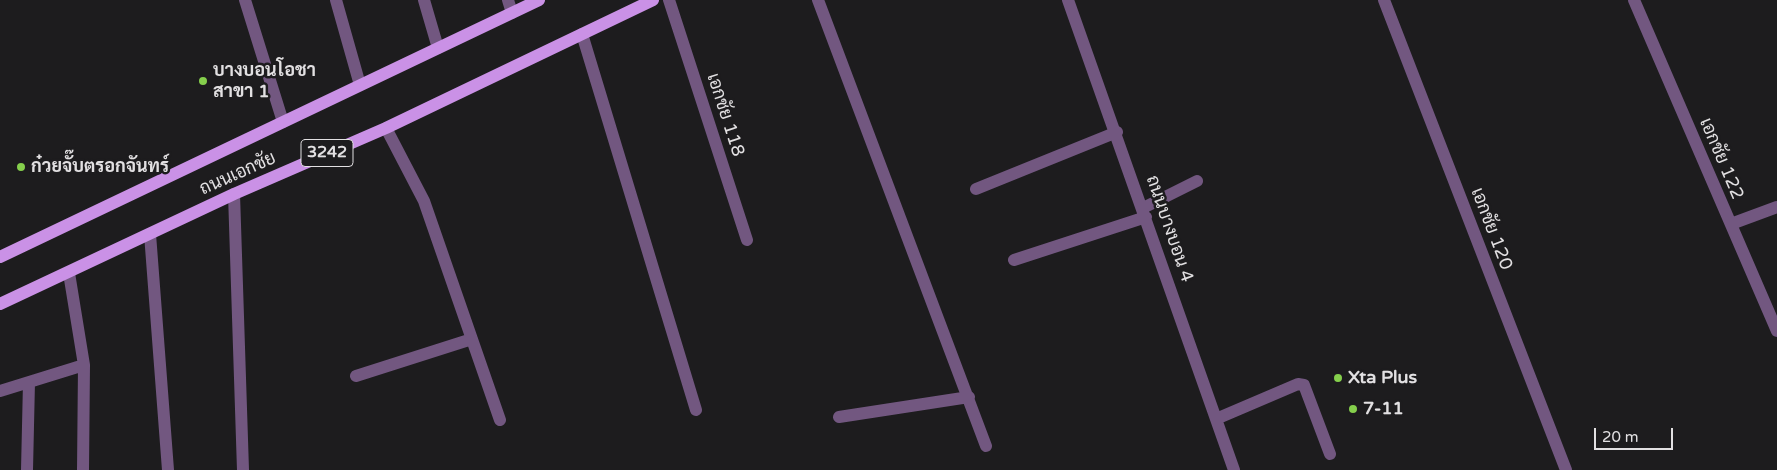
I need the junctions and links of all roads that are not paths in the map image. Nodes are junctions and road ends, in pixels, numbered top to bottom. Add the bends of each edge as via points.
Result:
1 (245, 0) edge
2 (336, 0) edge
3 (424, 0) edge
4 (508, 0) edge
5 (539, 0) edge
6 (654, 0) edge
7 (669, 0) edge
8 (818, 0) edge
9 (1068, 0) edge
10 (1384, 0) edge
11 (1634, 0) edge
12 (512, 13) junction
13 (582, 34) junction
14 (438, 48) junction
15 (360, 85) junction
16 (283, 122) junction
17 (386, 128) junction
18 (1117, 132) junction
19 (1197, 181) dead end
20 (976, 189) dead end
21 (234, 194) junction
22 (1777, 207) edge
23 (1144, 213) junction
24 (1731, 224) junction
25 (150, 234) junction
26 (747, 240) dead end
27 (0, 257) edge
28 (1014, 260) dead end
29 (69, 273) junction
30 (0, 304) edge
31 (1777, 331) edge
32 (472, 339) junction
33 (84, 365) junction
34 (356, 376) dead end
35 (29, 382) junction
36 (0, 391) edge
37 (968, 397) junction
38 (696, 410) dead end
39 (839, 417) dead end
40 (1216, 419) junction
41 (500, 420) dead end
42 (986, 446) dead end
43 (1330, 454) dead end
44 (27, 470) edge
45 (83, 470) edge
46 (168, 470) edge
47 (244, 470) edge
48 (1234, 470) edge
49 (1566, 470) edge

1 - 16 street
2 - 15 street
3 - 14 street
4 - 12 street
5 - 12 main road, ถนนเอกชัย / 3242
6 - 13 main road, ถนนเอกชัย / 3242
7 - 26 street, เอกชัย 118
8 - 37 street
9 - 18 street, ถนนบางบอน 4
10 - 49 street, เอกชัย 120
11 - 24 street, เอกชัย 122
12 - 14 main road, ถนนเอกชัย / 3242
13 - 17 main road, ถนนเอกชัย / 3242
13 - 38 street
14 - 15 main road, ถนนเอกชัย / 3242
15 - 16 main road, ถนนเอกชัย / 3242
16 - 27 main road, ถนนเอกชัย / 3242
17 - 21 main road, ถนนเอกชัย / 3242
17 - 32 street via 424,201
18 - 20 street
18 - 23 street, ถนนบางบอน 4
19 - 23 street
21 - 25 main road, ถนนเอกชัย / 3242
21 - 47 street
22 - 24 street
23 - 28 street
23 - 40 street, ถนนบางบอน 4
24 - 31 street, เอกชัย 122
25 - 29 main road, ถนนเอกชัย / 3242
25 - 46 street
29 - 30 main road, ถนนเอกชัย / 3242
29 - 33 street
32 - 34 street
32 - 41 street
33 - 35 street
33 - 45 street
35 - 36 street
35 - 44 street
37 - 39 street
37 - 42 street
40 - 43 street via 1304,384
40 - 48 street, ถนนบางบอน 4

